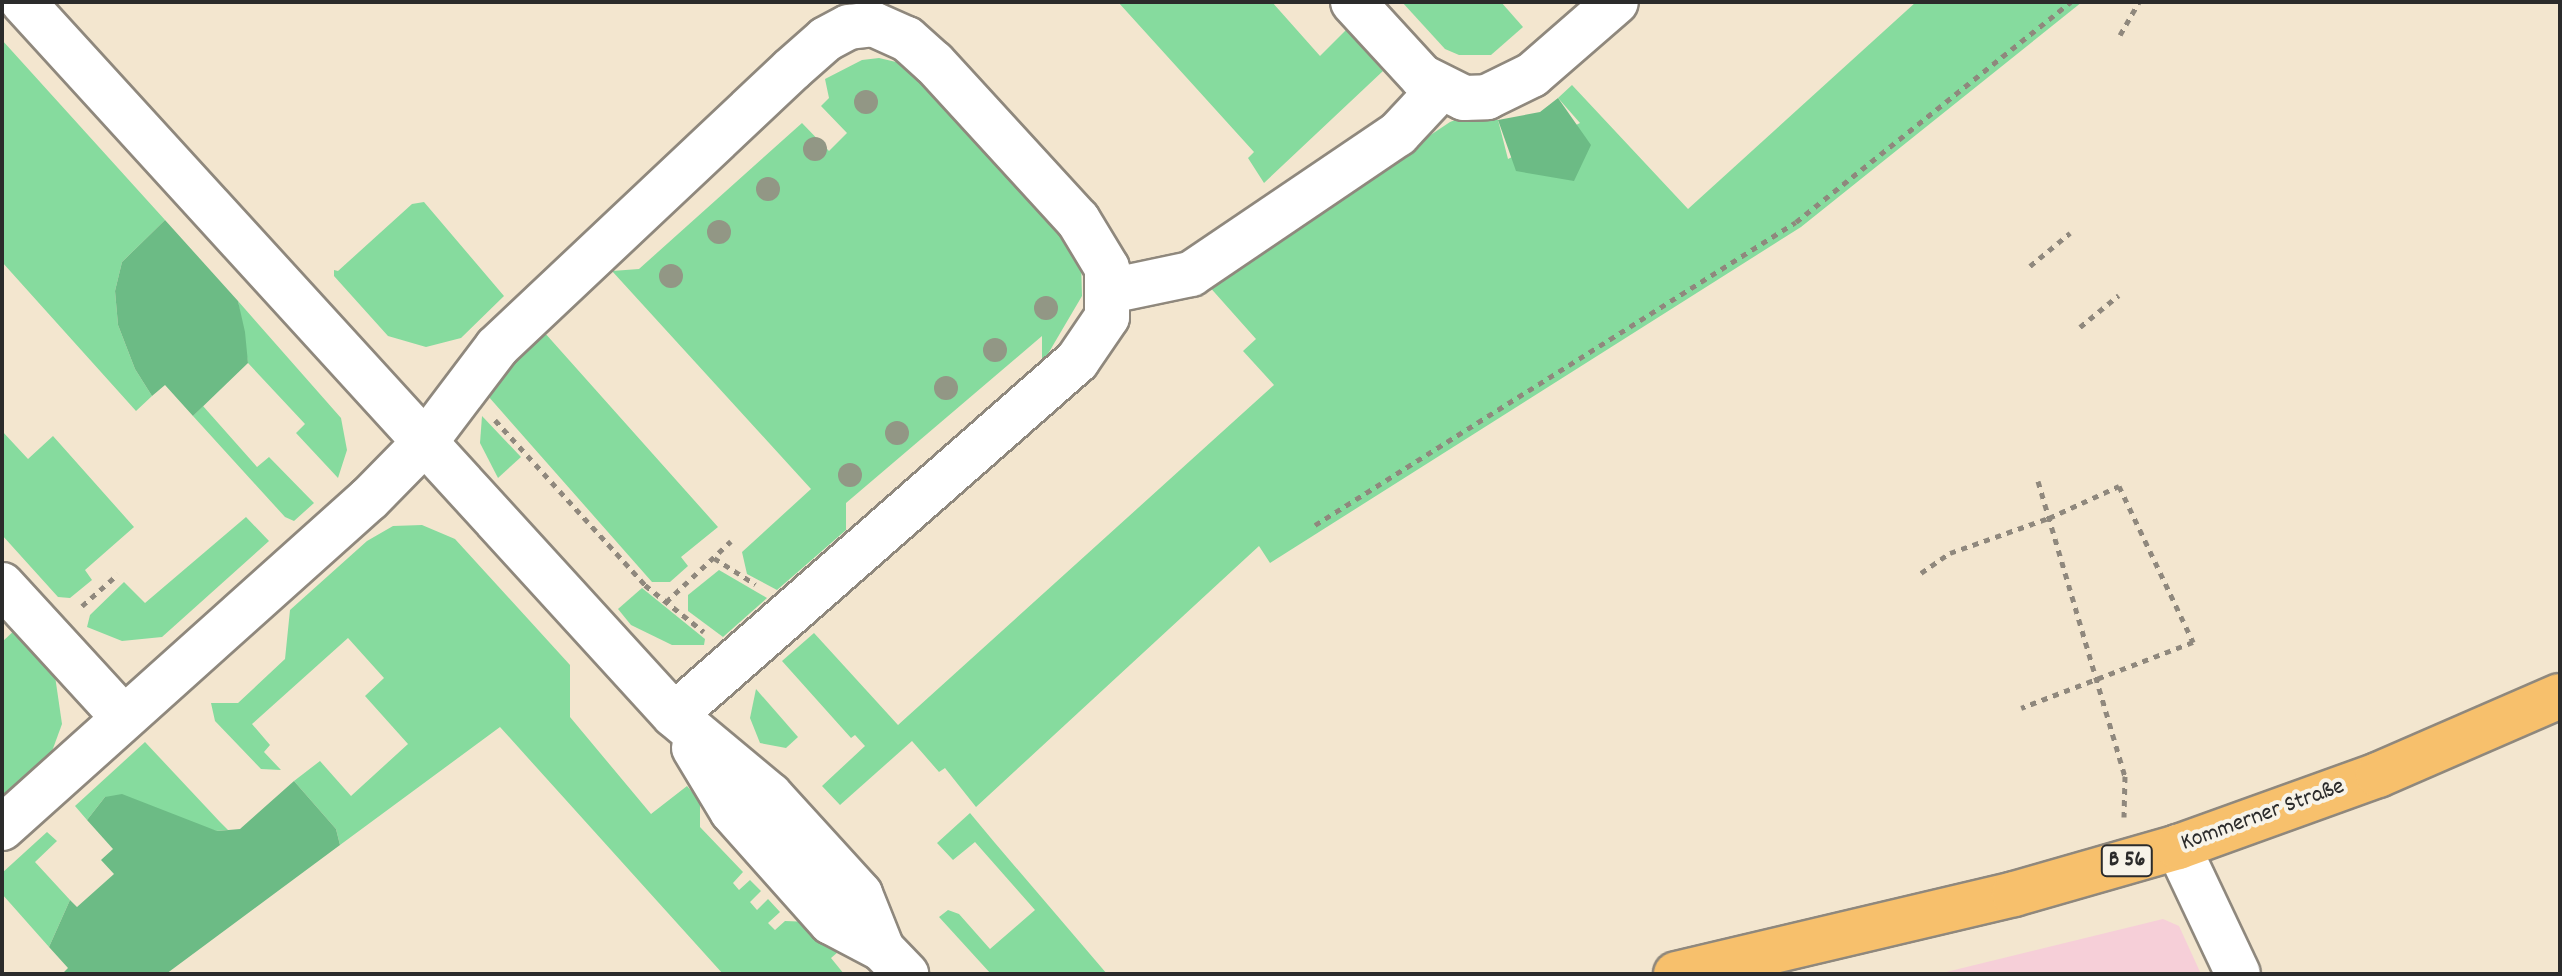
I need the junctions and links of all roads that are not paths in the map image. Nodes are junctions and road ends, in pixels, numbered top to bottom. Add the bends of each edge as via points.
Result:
1 (23, 2) edge
2 (1353, 2) edge
3 (1616, 2) edge
4 (1440, 89) junction
5 (1110, 291) junction
6 (426, 441) junction
7 (2, 585) edge
8 (2560, 696) edge
9 (674, 715) junction
10 (124, 718) junction
11 (2, 828) edge
12 (2178, 847) junction
13 (894, 961) edge
14 (1676, 974) edge
15 (2238, 974) edge

1 - 6 street
2 - 4 street via 1403,58
3 - 4 street via 1551,62 1512,85 1487,97 1464,98
4 - 5 street via 1398,134 1191,274
5 - 6 street via 1096,242 934,63 890,30 873,24 849,27 826,39 497,347
5 - 9 street via 1107,317 1077,361
6 - 9 street via 491,520
6 - 10 street via 369,499
7 - 10 street
8 - 12 main road, Kommerner Straße / B 56 via 2378,775
9 - 13 street via 770,795 860,894
10 - 11 street
12 - 14 main road, Kommerner Straße / B 56 via 2014,894
12 - 15 street

